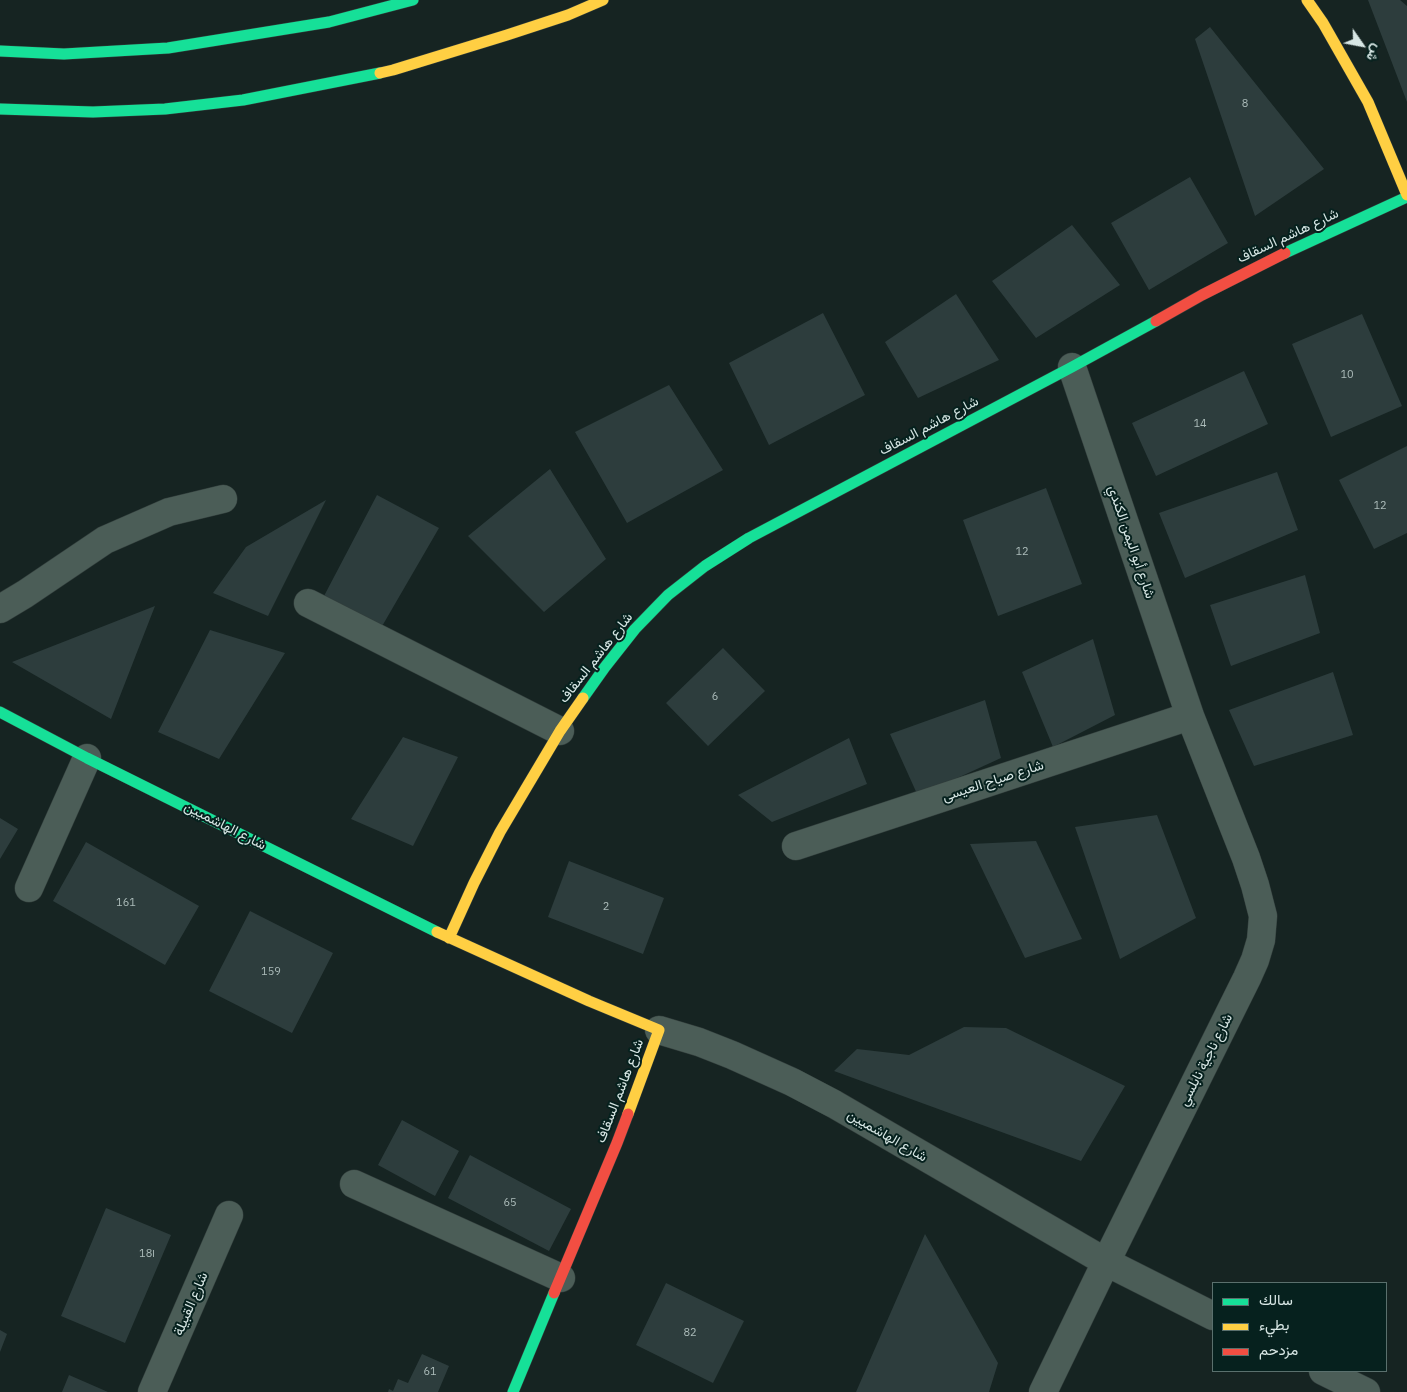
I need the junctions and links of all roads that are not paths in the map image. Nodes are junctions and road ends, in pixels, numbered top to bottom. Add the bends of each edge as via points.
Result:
1 (413, 0) edge
2 (603, 0) edge
3 (1307, 0) edge
4 (0, 51) edge
5 (0, 109) edge
6 (1407, 196) edge
7 (1072, 367) junction
8 (223, 499) dead end
9 (308, 603) dead end
10 (0, 609) edge
11 (0, 712) edge
12 (1190, 716) junction
13 (560, 731) junction
14 (87, 758) junction
15 (796, 846) dead end
16 (29, 888) dead end
17 (450, 938) junction
18 (659, 1030) junction
19 (354, 1184) dead end
20 (229, 1215) dead end
21 (1106, 1262) junction
22 (561, 1278) junction
23 (1212, 1315) edge
24 (1325, 1372) edge
25 (152, 1392) edge
26 (513, 1392) edge
27 (1044, 1392) edge
28 (1366, 1392) edge

1 - 4 main road via 329,22 168,48 64,54
2 - 5 main road via 507,35 393,70 242,100 165,109 94,112
3 - 6 main road via 1368,102
6 - 7 main road, شارع هاشم السقاف via 1284,253
7 - 12 street, شارع أبو اليمن الكندي
7 - 13 main road, شارع هاشم السقاف via 748,538 705,566 668,595 635,629
8 - 10 street via 169,512 106,540
9 - 13 street
11 - 14 main road, شارع الهاشميين
12 - 15 street, شارع صياح العيسى
12 - 21 street, شارع ناجية نابلسي via 1255,885 1262,916 1261,940 1241,991
13 - 17 main road, شارع هاشم السقاف via 500,832
14 - 16 street
14 - 17 main road, شارع الهاشميين
17 - 18 main road, شارع هاشم السقاف via 580,998
18 - 21 street, شارع الهاشميين via 699,1042 792,1082
18 - 22 main road, شارع هاشم السقاف
19 - 22 street
20 - 25 street, شارع القبيلة
21 - 23 street, شارع الهاشميين
21 - 27 street, شارع ناجية نابلسي
22 - 26 main road, شارع هاشم السقاف
24 - 28 street

